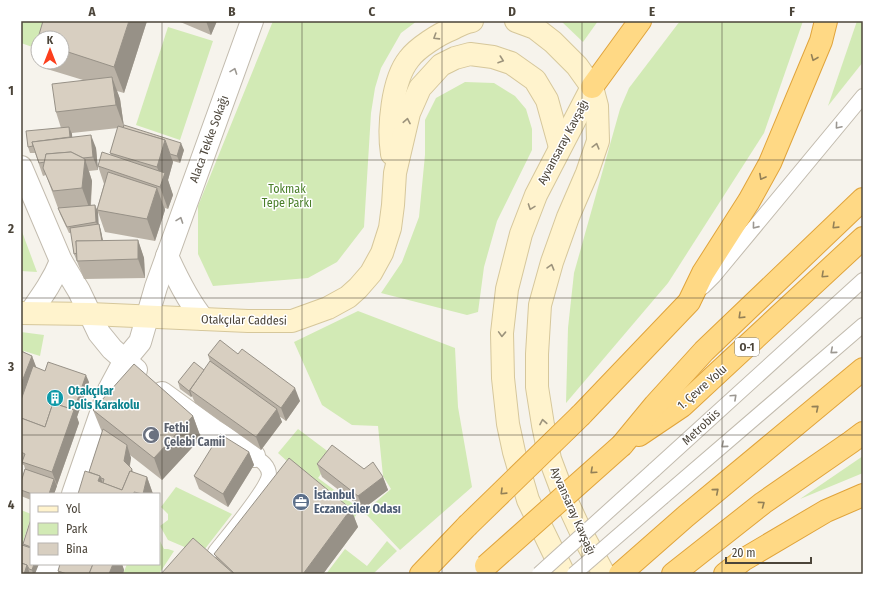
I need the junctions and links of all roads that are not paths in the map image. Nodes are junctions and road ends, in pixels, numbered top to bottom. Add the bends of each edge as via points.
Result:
1 (252, 21) edge
2 (472, 21) edge
3 (516, 21) edge
4 (640, 21) edge
5 (826, 21) edge
6 (592, 86) junction
7 (863, 96) edge
8 (560, 147) junction
9 (21, 167) edge
10 (395, 173) junction
11 (863, 199) edge
12 (863, 238) edge
13 (167, 256) junction
14 (61, 261) junction
15 (863, 280) edge
16 (688, 302) junction
17 (25, 313) edge
18 (90, 314) junction
19 (147, 317) junction
20 (203, 319) junction
21 (863, 325) edge
22 (125, 360) junction
23 (863, 369) edge
24 (863, 433) edge
25 (622, 445) junction
26 (254, 456) joint
27 (73, 493) edge
28 (863, 496) edge
29 (215, 552) edge
30 (482, 570) edge
31 (421, 574) edge
32 (539, 574) edge
33 (564, 574) edge
34 (574, 574) edge
35 (604, 574) edge
36 (620, 574) edge
37 (673, 574) edge
38 (725, 574) edge

13 -> 1 street, Alaca Tekke Sokağı
2 -> 10 main road, Otakçılar Caddesi via 445,31 430,40 409,59 396,83 390,142
3 - 6 main road via 535,28 553,42 577,66
4 - 6 highway
5 -> 16 highway via 821,41 770,163 749,201 702,273
6 - 8 main road, Ayvansaray Kavşağı
35 -> 6 main road, Ayvansaray Kavşağı via 580,532 550,459 537,387 540,305 552,262 598,141 597,106
7 -> 16 lane via 714,276
10 -> 8 main road, Otakçılar Caddesi via 409,113 420,88 441,65 470,54 493,57 511,63 535,80 547,100
8 -> 33 main road, Ayvansaray Kavşağı via 536,195 521,234 507,289 502,333 503,378 514,452 528,500
9 - 14 street
10 - 20 main road, Otakçılar Caddesi via 390,228 382,253 371,273 348,297 328,308 292,321
11 -> 25 highway via 704,352
12 -> 25 highway, 1. Çevre Yolu / O-1 via 682,406
13 - 19 street, Alaca Tekke Sokağı
13 - 20 street via 185,292
14 - 17 street via 47,290
14 - 18 street
32 -> 15 lane, Metrobüs, bridge
16 -> 31 highway, bridge via 580,415
17 - 18 main road, Otakçılar Caddesi
18 - 19 main road, Otakçılar Caddesi
18 - 22 street via 99,333
19 - 20 main road, Otakçılar Caddesi
19 - 22 street, Alaca Tekke Sokağı via 140,342
21 -> 34 lane, bridge
22 - 26 street via 174,402
22 - 27 street, Alaca Tekke Sokağı via 109,390
36 -> 23 highway
37 -> 24 highway via 763,503
25 -> 30 highway, O-1, bridge
26 - 29 lane via 263,462 269,474 260,493
28 - 38 highway via 826,511 743,560

